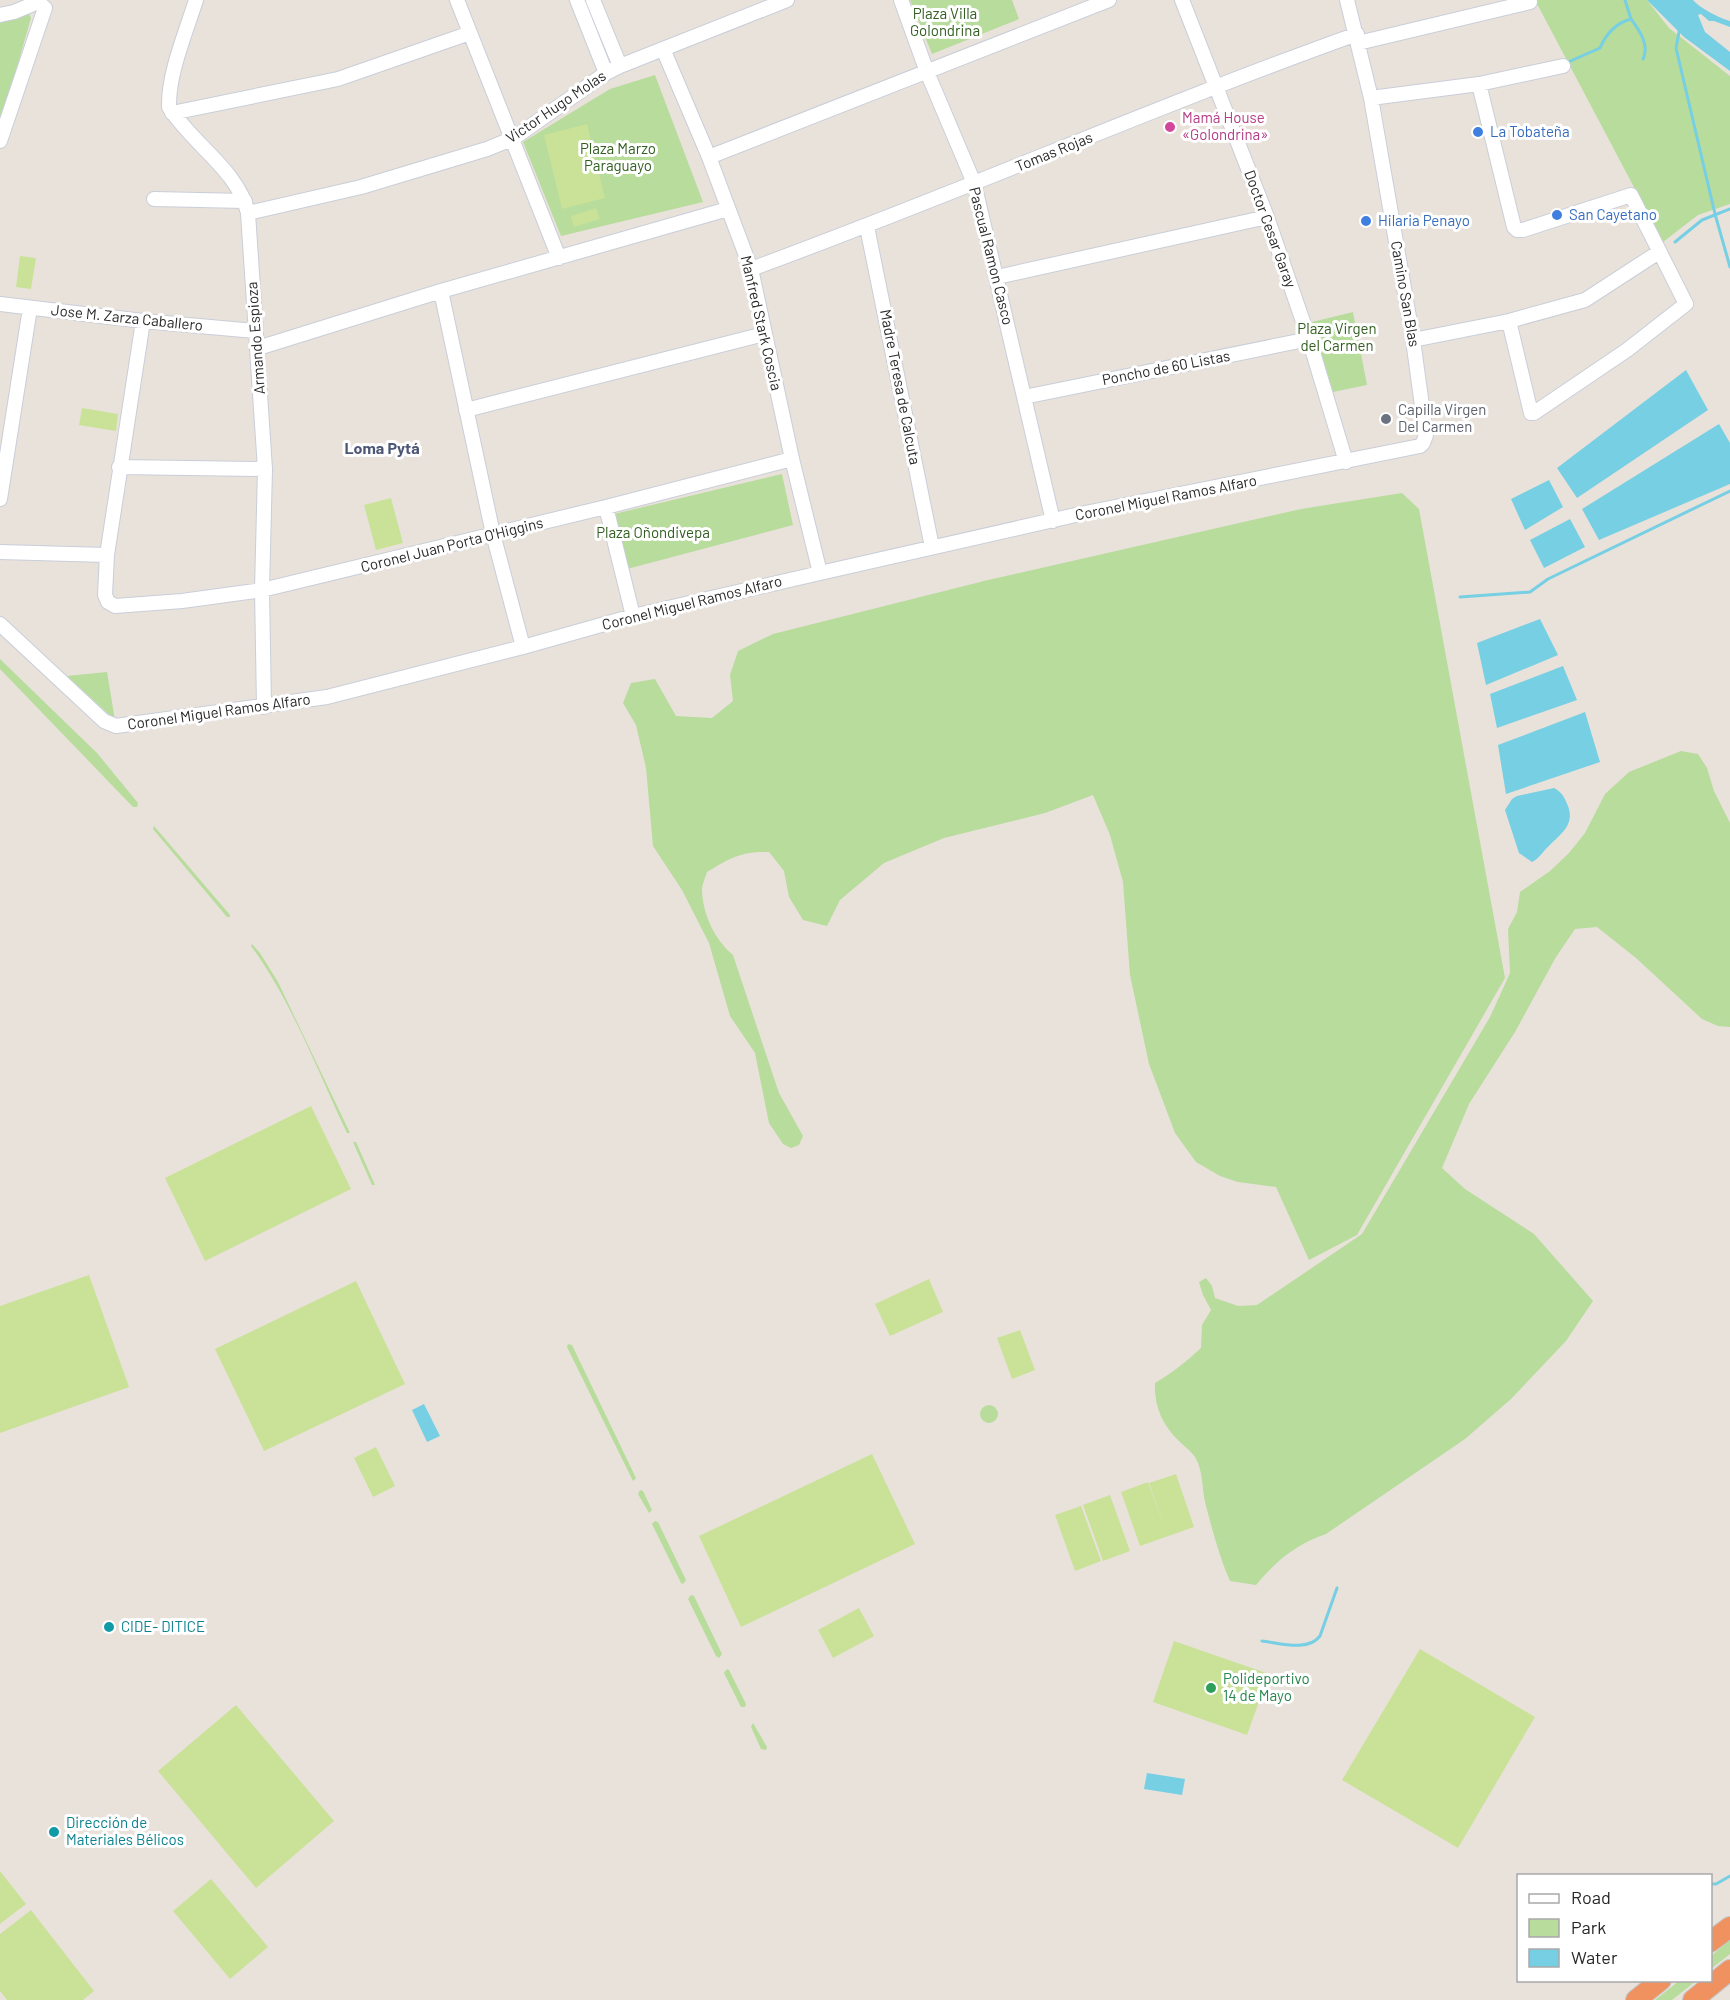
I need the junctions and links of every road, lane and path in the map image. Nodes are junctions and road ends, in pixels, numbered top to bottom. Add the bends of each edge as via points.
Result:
1 (196, 0) edge
2 (457, 0) edge
3 (577, 0) edge
4 (593, 0) edge
5 (787, 0) edge
6 (901, 0) edge
7 (1109, 0) edge
8 (1182, 0) edge
9 (1347, 0) edge
10 (1530, 3) dead end
11 (0, 15) edge
12 (470, 33) junction
13 (1358, 39) junction
14 (663, 49) junction
15 (620, 66) junction
16 (1563, 66) dead end
17 (927, 72) junction
18 (606, 73) junction
19 (1479, 84) junction
20 (1217, 87) junction
21 (1371, 98) junction
22 (172, 113) junction
23 (514, 138) junction
24 (0, 141) edge
25 (710, 157) junction
26 (974, 183) junction
27 (154, 200) dead end
28 (247, 207) junction
29 (728, 209) junction
30 (1267, 217) junction
31 (867, 227) junction
32 (1659, 252) junction
33 (559, 258) junction
34 (751, 269) junction
35 (997, 277) junction
36 (441, 291) junction
37 (0, 304) edge
38 (30, 308) junction
39 (143, 321) junction
40 (1509, 321) junction
41 (255, 331) junction
42 (765, 334) junction
43 (1309, 339) junction
44 (1413, 340) junction
45 (258, 348) junction
46 (1024, 397) junction
47 (466, 410) junction
48 (1419, 446) joint
49 (792, 459) junction
50 (1346, 462) junction
51 (119, 467) junction
52 (265, 469) junction
53 (0, 499) edge
54 (606, 507) junction
55 (1053, 521) junction
56 (493, 534) junction
57 (932, 547) junction
58 (0, 552) edge
59 (106, 555) junction
60 (820, 573) junction
61 (262, 590) junction
62 (633, 616) junction
63 (0, 624) edge
64 (523, 647) junction
65 (264, 707) junction
66 (1730, 1927) edge
67 (1712, 1940) edge
68 (1730, 1970) edge
69 (1658, 1982) edge
70 (1636, 2000) edge
71 (1693, 2000) edge

1 - 22 street via 172,78
2 - 12 street
3 - 18 street
4 - 15 street
5 - 14 street, Victor Hugo Molas
6 - 17 street, Pascual Ramon Casco
7 - 17 street
8 - 20 street, Doctor Cesar Garay
9 - 13 street, Camino San Blas
10 - 13 street, Tomas Rojas
11 - 24 street via 38,2 45,8
12 - 22 street via 338,79
12 - 23 street
13 - 20 street, Tomas Rojas
13 - 21 street, Camino San Blas
14 - 15 street, Victor Hugo Molas
14 - 25 street, Manfred Stark Coscia
15 - 18 street, Victor Hugo Molas
16 - 19 street
17 - 25 street
17 - 26 street, Pascual Ramon Casco
18 - 23 street, Victor Hugo Molas
19 - 21 street
19 - 32 street via 1517,230 1631,195
20 - 26 street, Tomas Rojas
20 - 30 street, Doctor Cesar Garay
21 - 44 street, Camino San Blas
22 - 28 street via 233,182
23 - 28 street, Victor Hugo Molas via 361,187
23 - 33 street
25 - 29 street, Manfred Stark Coscia
26 - 31 street, Tomas Rojas
26 - 35 street, Pascual Ramon Casco
27 - 28 street, Victor Hugo Molas
28 - 41 street, Armando Espioza
29 - 33 street
29 - 34 street, Manfred Stark Coscia
30 - 35 street
30 - 43 street, Doctor Cesar Garay
31 - 34 street, Tomas Rojas
31 - 57 street, Madre Teresa de Calcuta
32 - 40 street via 1585,300
32 - 40 street via 1686,304 1627,350 1531,413
33 - 36 street
34 - 42 street, Manfred Stark Coscia
35 - 46 street, Pascual Ramon Casco
36 - 45 street
36 - 47 street
37 - 38 street, Jose M. Zarza Caballero
38 - 39 street, Jose M. Zarza Caballero
38 - 53 street
39 - 41 street, Jose M. Zarza Caballero
39 - 51 street
40 - 44 street
41 - 45 street, Armando Espioza
42 - 47 street
42 - 49 street, Manfred Stark Coscia
43 - 46 street, Poncho de 60 Listas
43 - 50 street, Doctor Cesar Garay
44 - 48 street, Camino San Blas via 1426,435
45 - 52 street, Armando Espioza
46 - 55 street, Pascual Ramon Casco
47 - 56 street
48 - 50 street, Coronel Miguel Ramos Alfaro
49 - 54 street, Coronel Juan Porta O'Higgins
49 - 60 street, Manfred Stark Coscia
50 - 55 street, Coronel Miguel Ramos Alfaro
51 - 52 street
51 - 59 street
52 - 61 street, Armando Espioza
54 - 56 street, Coronel Juan Porta O'Higgins
54 - 62 street
55 - 57 street, Coronel Miguel Ramos Alfaro
56 - 61 street, Coronel Juan Porta O'Higgins
56 - 64 street
57 - 60 street, Coronel Miguel Ramos Alfaro
58 - 59 street
59 - 61 street, Coronel Juan Porta O'Higgins via 104,589 108,602 115,606
60 - 62 street, Coronel Miguel Ramos Alfaro
61 - 65 street, Armando Espioza
62 - 64 street, Coronel Miguel Ramos Alfaro
63 - 65 street, Coronel Miguel Ramos Alfaro via 110,725
64 - 65 street, Coronel Miguel Ramos Alfaro via 327,697
66 - 67 highway
68 - 71 highway
69 - 70 highway

